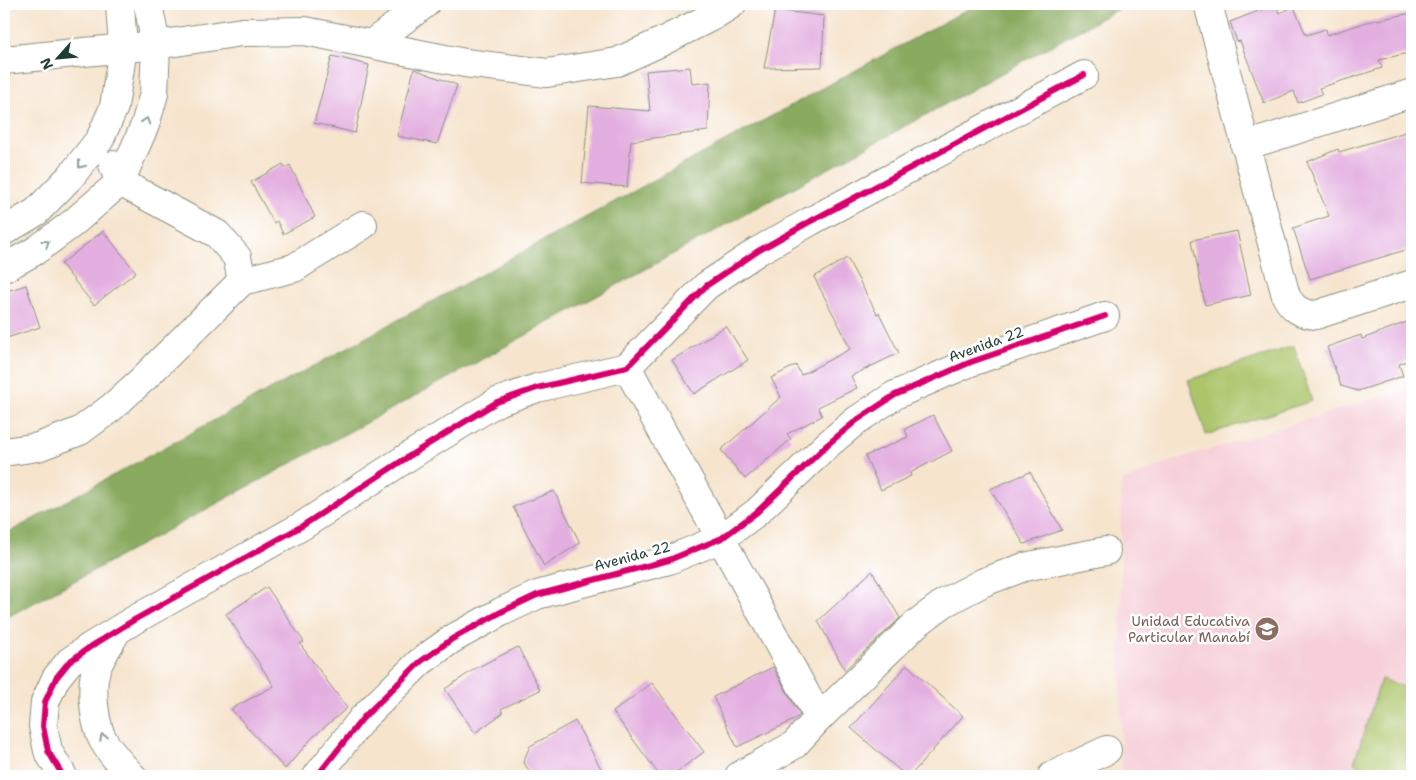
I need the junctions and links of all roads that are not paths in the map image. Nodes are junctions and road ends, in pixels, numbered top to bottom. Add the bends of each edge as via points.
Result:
1 (120, 4) edge
2 (148, 4) edge
3 (425, 4) edge
4 (732, 4) edge
5 (1208, 4) edge
6 (371, 44) junction
7 (156, 45) junction
8 (123, 48) junction
9 (4, 60) edge
10 (1084, 75) dead end
11 (1412, 93) edge
12 (100, 139) junction
13 (1245, 146) junction
14 (120, 182) junction
15 (363, 226) dead end
16 (4, 231) edge
17 (4, 268) edge
18 (242, 281) junction
19 (1412, 284) edge
20 (1105, 316) dead end
21 (627, 367) junction
22 (4, 452) edge
23 (722, 538) junction
24 (1106, 551) dead end
25 (117, 631) junction
26 (819, 718) junction
27 (794, 745) junction
28 (1107, 750) dead end
29 (63, 776) edge
30 (132, 776) edge
31 (316, 776) edge
32 (739, 776) edge
33 (783, 776) edge
34 (1052, 776) edge

1 - 8 street
2 - 7 street
3 - 6 street
4 - 6 street via 616,62 547,73 465,63
5 - 13 street
6 - 7 street via 306,31 242,32
7 - 8 street
14 -> 7 street via 145,125 154,94
8 - 9 street
8 - 12 street via 114,107
10 - 21 street via 758,251 706,286
11 - 13 street
12 - 14 street
12 -> 16 street via 72,176 36,212
13 - 19 street via 1286,296 1296,310 1316,315
17 -> 14 street via 35,251 73,223
14 - 18 street via 217,234 237,257
15 - 18 street via 294,268
18 - 22 street via 143,379 80,431 38,447
20 - 23 street, Avenida 22 via 971,362 894,395 857,420 757,512
21 - 23 street
21 - 25 street via 537,388 497,402 302,526
23 - 26 street
23 - 31 street, Avenida 22 via 669,560 537,595 452,639 420,662 364,718
24 - 26 street via 1024,567 984,582 944,603 916,624
25 - 29 street via 69,662 56,678 45,702 43,726 48,751
30 -> 25 street via 101,736 95,712 97,668
26 - 27 street
27 - 32 street
27 - 33 street
28 - 34 street

